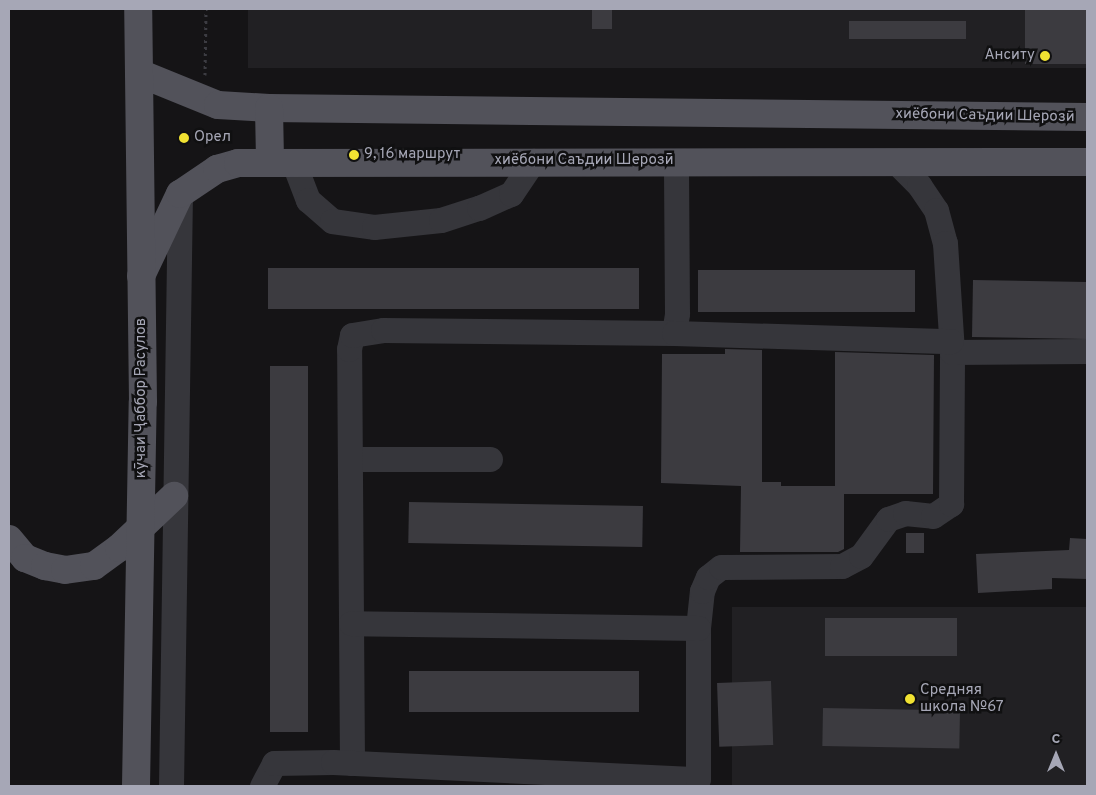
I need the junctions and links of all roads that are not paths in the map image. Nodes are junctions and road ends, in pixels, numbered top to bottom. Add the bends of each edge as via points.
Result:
1 (138, 9) edge
2 (139, 73) junction
3 (269, 108) junction
4 (1087, 117) edge
5 (282, 161) junction
6 (533, 161) junction
7 (676, 162) junction
8 (896, 162) junction
9 (1087, 162) edge
10 (180, 194) junction
11 (141, 276) junction
12 (674, 333) junction
13 (951, 346) junction
14 (1087, 351) edge
15 (350, 459) junction
16 (490, 459) dead end
17 (174, 496) junction
18 (141, 528) junction
19 (9, 539) edge
20 (351, 623) junction
21 (698, 628) junction
22 (352, 763) junction
23 (698, 783) edge
24 (136, 786) edge
25 (171, 786) edge
26 (262, 786) edge

1 - 2 main road, кӯчаи Ҷаббор Расулов
2 - 3 main road, хиёбони Саъдии Шерозӣ via 218,104
2 - 11 main road, кӯчаи Ҷаббор Расулов
3 - 4 main road, хиёбони Саъдии Шерозӣ
3 - 5 main road
5 - 6 main road, хиёбони Саъдии Шерозӣ
5 - 6 street via 308,200 332,221 374,227 441,220 480,208 511,194
5 - 10 main road, хиёбони Саъдии Шерозӣ via 238,163 217,169
6 - 7 main road, хиёбони Саъдии Шерозӣ
7 - 8 main road, хиёбони Саъдии Шерозӣ
7 - 12 street via 677,313
8 - 9 main road, хиёбони Саъдии Шерозӣ
8 - 13 street via 919,185 936,210 945,243
10 - 11 main road
10 - 17 street
11 - 18 main road, кӯчаи Ҷаббор Расулов
12 - 13 street
12 - 15 street via 383,330 358,333 352,336 349,349
13 - 14 street
13 - 21 street via 950,504 933,516 905,512 888,519 860,556 842,566 721,568 708,577 702,591
15 - 16 street
15 - 20 street
17 - 18 main road
17 - 25 street
18 - 19 main road via 105,559 78,570 45,566 25,558
18 - 24 main road, кӯчаи Ҷаббор Расулов
20 - 21 street
20 - 22 street
21 - 23 street
22 - 23 street
22 - 26 street via 274,763

